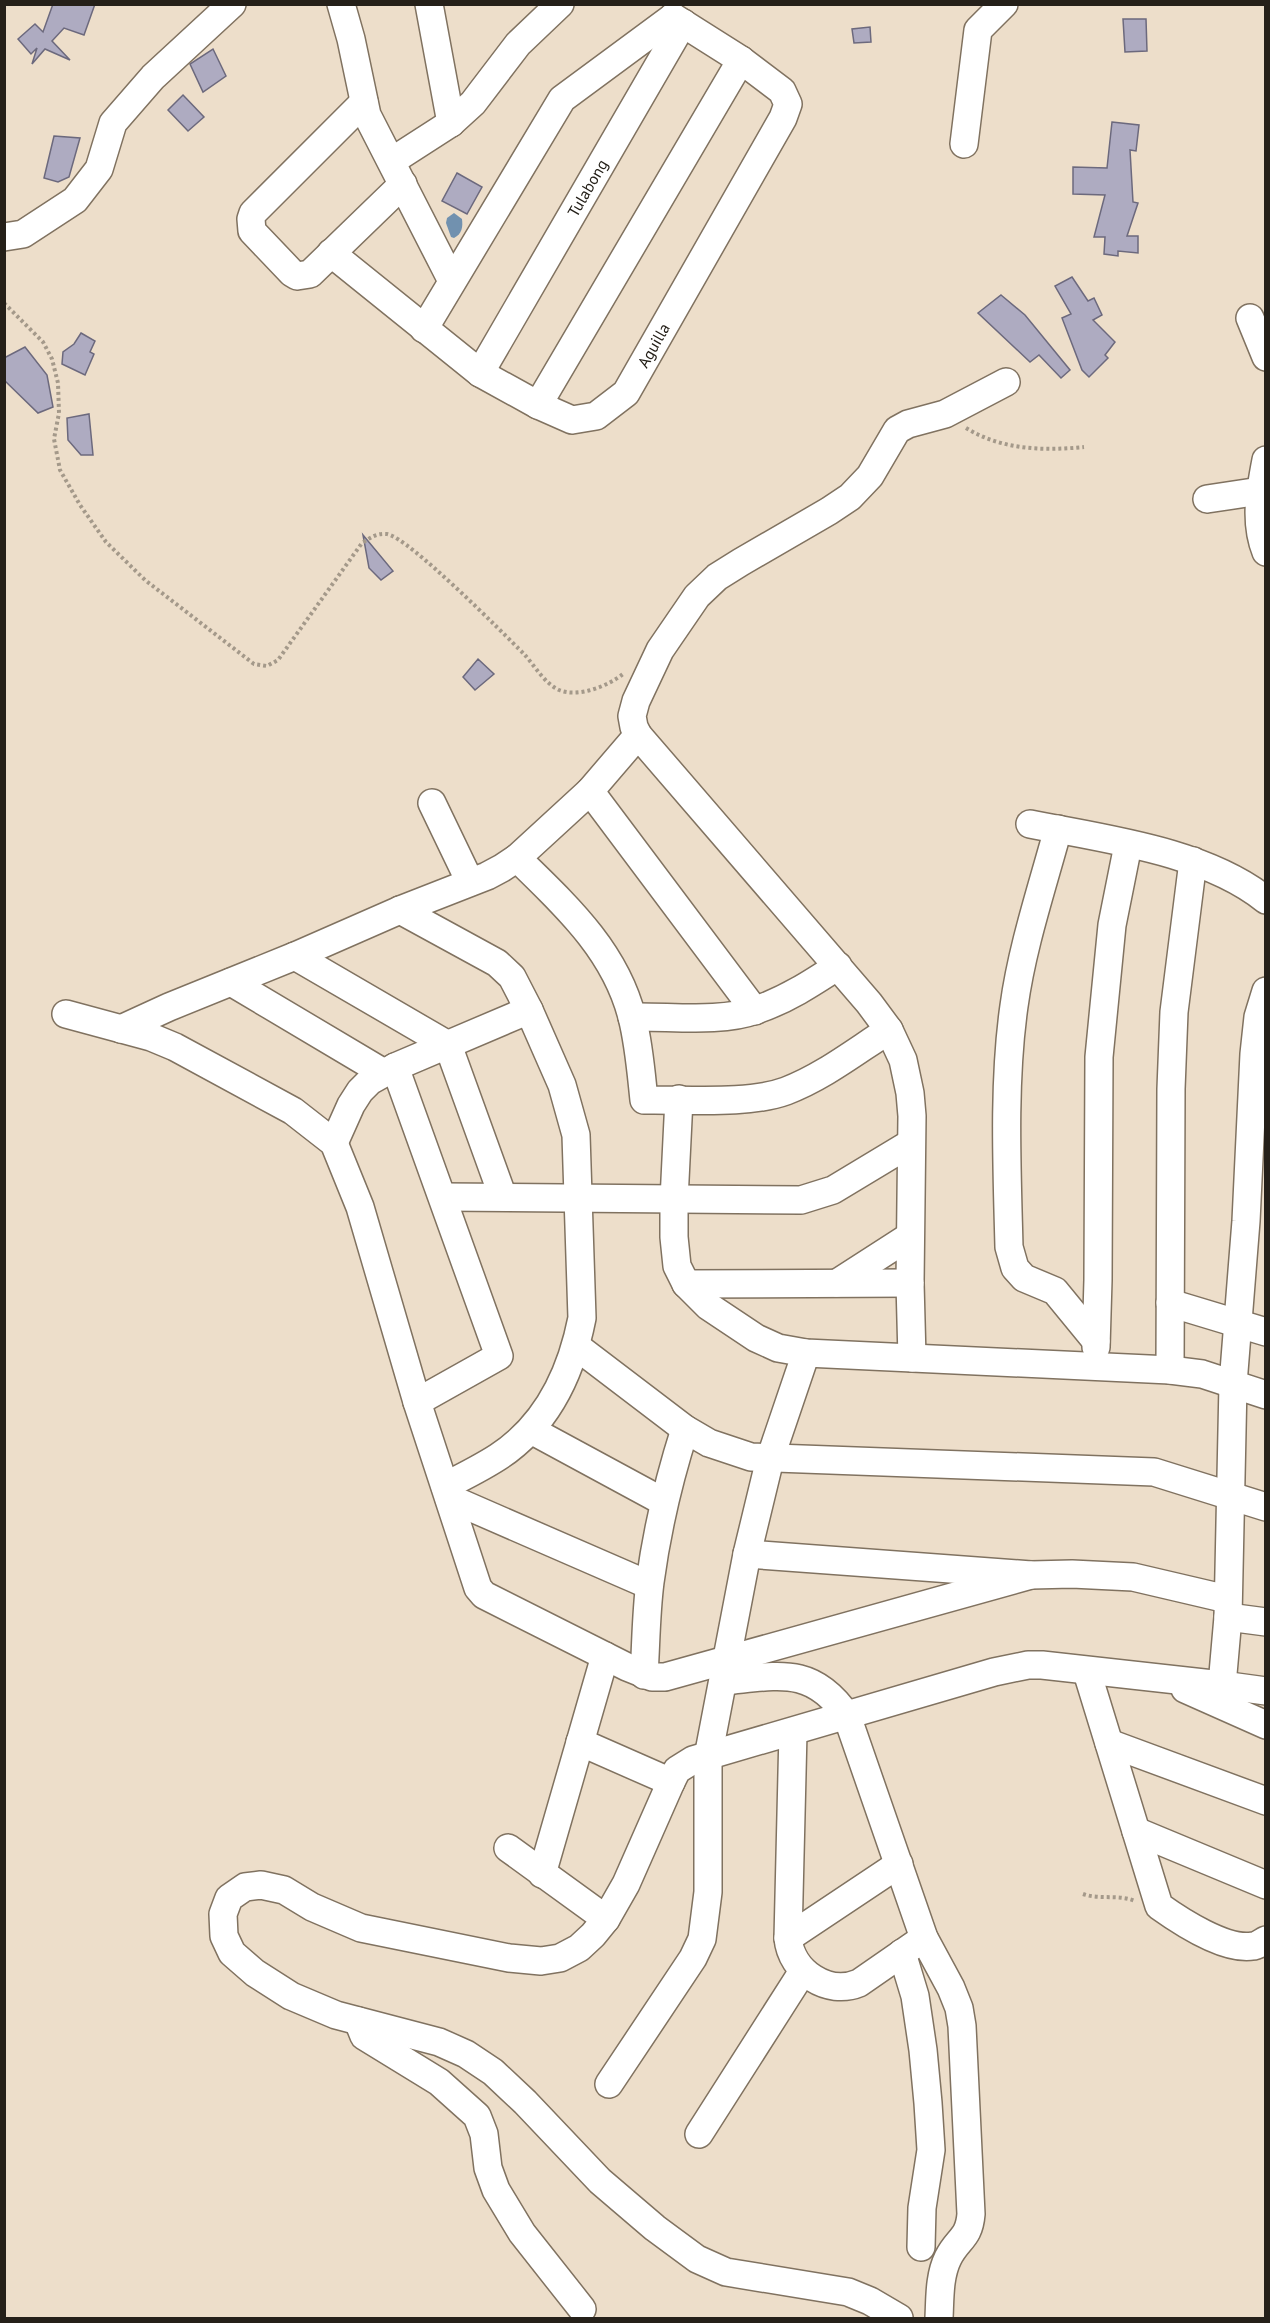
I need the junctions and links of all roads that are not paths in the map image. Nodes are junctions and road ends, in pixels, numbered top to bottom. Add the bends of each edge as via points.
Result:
1 (232, 4) edge
2 (341, 4) edge
3 (429, 4) edge
4 (560, 4) edge
5 (1004, 4) edge
6 (678, 15) edge
7 (741, 60) junction
8 (364, 102) junction
9 (451, 123) junction
10 (963, 144) dead end
11 (398, 172) junction
12 (4, 237) edge
13 (332, 254) junction
14 (452, 281) junction
15 (1250, 318) dead end
16 (424, 329) junction
17 (1266, 357) edge
18 (480, 373) junction
19 (1006, 382) dead end
20 (538, 405) junction
21 (1266, 460) edge
22 (1260, 492) junction
23 (1207, 499) dead end
24 (1266, 552) edge
25 (638, 735) junction
26 (590, 790) junction
27 (432, 803) dead end
28 (1030, 824) dead end
29 (1058, 830) junction
30 (1128, 844) junction
31 (517, 858) junction
32 (1193, 861) junction
33 (470, 882) junction
34 (1266, 900) edge
35 (400, 910) junction
36 (295, 956) junction
37 (838, 966) junction
38 (231, 982) junction
39 (1266, 991) edge
40 (529, 1010) junction
41 (755, 1011) junction
42 (66, 1014) dead end
43 (632, 1017) junction
44 (121, 1029) junction
45 (889, 1030) junction
46 (448, 1045) junction
47 (390, 1070) junction
48 (680, 1099) junction
49 (1258, 1122) edge
50 (334, 1143) junction
51 (911, 1143) junction
52 (443, 1197) junction
53 (503, 1197) junction
54 (579, 1198) junction
55 (674, 1200) junction
56 (1256, 1224) edge
57 (910, 1236) junction
58 (837, 1283) junction
59 (910, 1283) junction
60 (686, 1284) junction
61 (1170, 1303) junction
62 (1238, 1322) junction
63 (1266, 1332) edge
64 (576, 1346) junction
65 (806, 1353) junction
66 (1095, 1353) junction
67 (912, 1358) junction
68 (1170, 1370) junction
69 (1233, 1384) junction
70 (1266, 1395) edge
71 (417, 1402) junction
72 (685, 1429) junction
73 (531, 1430) junction
74 (770, 1459) junction
75 (447, 1492) junction
76 (1230, 1496) junction
77 (664, 1502) junction
78 (1266, 1507) edge
79 (747, 1554) junction
80 (1031, 1575) junction
81 (649, 1585) junction
82 (1227, 1608) junction
83 (1266, 1622) edge
84 (605, 1656) junction
85 (726, 1670) junction
86 (1087, 1672) junction
87 (644, 1675) junction
88 (1266, 1691) edge
89 (1228, 1693) junction
90 (847, 1716) junction
91 (1266, 1725) edge
92 (793, 1732) junction
93 (580, 1742) junction
94 (1109, 1743) junction
95 (708, 1757) junction
96 (671, 1782) junction
97 (1266, 1801) edge
98 (1136, 1831) junction
99 (508, 1848) dead end
100 (899, 1864) junction
101 (542, 1874) junction
102 (1266, 1886) edge
103 (606, 1919) junction
104 (788, 1938) junction
105 (924, 1938) junction
106 (1266, 1940) edge
107 (902, 1953) junction
108 (803, 1971) junction
109 (358, 2021) junction
110 (609, 2084) dead end
111 (699, 2134) dead end
112 (921, 2247) dead end
113 (582, 2309) dead end
114 (899, 2319) edge
115 (939, 2319) edge

1 - 12 street via 153,77 113,123 99,169 75,200 23,234
2 - 8 street
3 - 9 street
4 - 9 street via 518,44 473,103
5 - 10 street via 978,30
6 - 7 street, Aguilla
6 - 14 street via 562,99
6 - 18 street, Tulabong
7 - 20 street
7 - 20 street, Aguilla via 782,91 788,104 626,393 596,416 572,420
8 - 11 street
8 - 13 street via 250,219 252,231 297,276 310,274
9 - 11 street
11 - 13 street
11 - 14 street
13 - 16 street, Aguilla
14 - 16 street
15 - 17 street
16 - 18 street, Aguilla
18 - 20 street, Aguilla
19 - 25 street via 945,414 897,430 870,476 850,496 717,577 696,596 653,664 636,700 632,716
21 - 22 street
22 - 23 street
22 - 24 street via 1258,514
25 - 26 street
25 - 37 street
26 - 31 street
26 - 41 street
27 - 33 street
28 - 29 street
29 - 30 street
29 - 66 street via 1023,960 1008,1047 1009,1247 1015,1268 1024,1278 1055,1291
30 - 32 street
30 - 66 street via 1112,925 1099,1057
31 - 33 street
31 - 43 street via 571,912 608,959
32 - 34 street via 1251,888
32 - 61 street via 1174,1023
33 - 35 street
35 - 36 street
35 - 40 street via 497,963 512,977
36 - 38 street
36 - 46 street
37 - 41 street
37 - 45 street
38 - 44 street
38 - 47 street
39 - 49 street via 1254,1054
40 - 46 street
40 - 54 street via 571,1110
41 - 43 street via 726,1016
42 - 44 street
43 - 48 street via 644,1100
44 - 50 street via 175,1047 293,1111
45 - 48 street via 784,1091 754,1097
45 - 51 street via 903,1060 910,1093
46 - 47 street
46 - 53 street
47 - 50 street via 360,1091
47 - 52 street
48 - 55 street
49 - 56 street
50 - 71 street via 360,1207
51 - 55 street via 833,1190 808,1199
51 - 57 street
52 - 53 street
52 - 71 street via 499,1356
53 - 54 street
54 - 55 street
54 - 64 street via 582,1318
55 - 60 street via 677,1266
56 - 62 street
57 - 58 street
57 - 59 street
58 - 59 street
58 - 60 street
59 - 67 street
60 - 65 street via 708,1306 756,1338 778,1348
61 - 62 street
61 - 68 street
62 - 63 street
62 - 69 street
64 - 72 street
64 - 73 street via 553,1400
65 - 67 street
65 - 74 street
66 - 67 street
66 - 68 street
68 - 69 street via 1202,1374
69 - 70 street
69 - 76 street
71 - 75 street
72 - 74 street via 729,1451
72 - 77 street
73 - 75 street
73 - 77 street
74 - 76 street via 1154,1472
74 - 79 street
75 - 81 street
75 - 84 street via 478,1588 484,1595
76 - 78 street
76 - 82 street
77 - 81 street
79 - 80 street
79 - 85 street
80 - 82 street via 1133,1577
80 - 85 street
81 - 87 street
82 - 83 street
82 - 89 street
84 - 87 street
84 - 93 street
85 - 87 street via 665,1677
85 - 90 street via 801,1678 820,1686
85 - 95 street
86 - 89 street via 1162,1680
86 - 90 street via 1042,1665 1014,1667
86 - 94 street
88 - 89 street
89 - 91 street
90 - 92 street
90 - 100 street
92 - 95 street
92 - 104 street
93 - 96 street
93 - 101 street
94 - 97 street
94 - 98 street
95 - 96 street via 683,1765
95 - 110 street via 708,1892 702,1939
96 - 103 street via 626,1884
98 - 102 street
98 - 106 street via 1159,1906 1185,1925 1236,1945 1254,1947
99 - 101 street
100 - 104 street
100 - 105 street
101 - 103 street
103 - 109 street via 579,1948 541,1962 361,1928 284,1890 261,1885 245,1887 229,1898 223,1914 224,1936 232,1953 291,1996
104 - 108 street via 789,1951
105 - 107 street
105 - 115 street via 959,2008 971,2214 970,2228 947,2260
107 - 108 street via 848,1988 832,1986
107 - 112 street via 915,1995 928,2103 931,2150 922,2208
108 - 111 street
109 - 113 street via 364,2037 440,2082 477,2116 496,2190 522,2233
109 - 114 street via 439,2042 484,2066 525,2102 600,2181 697,2259 726,2271 848,2292

